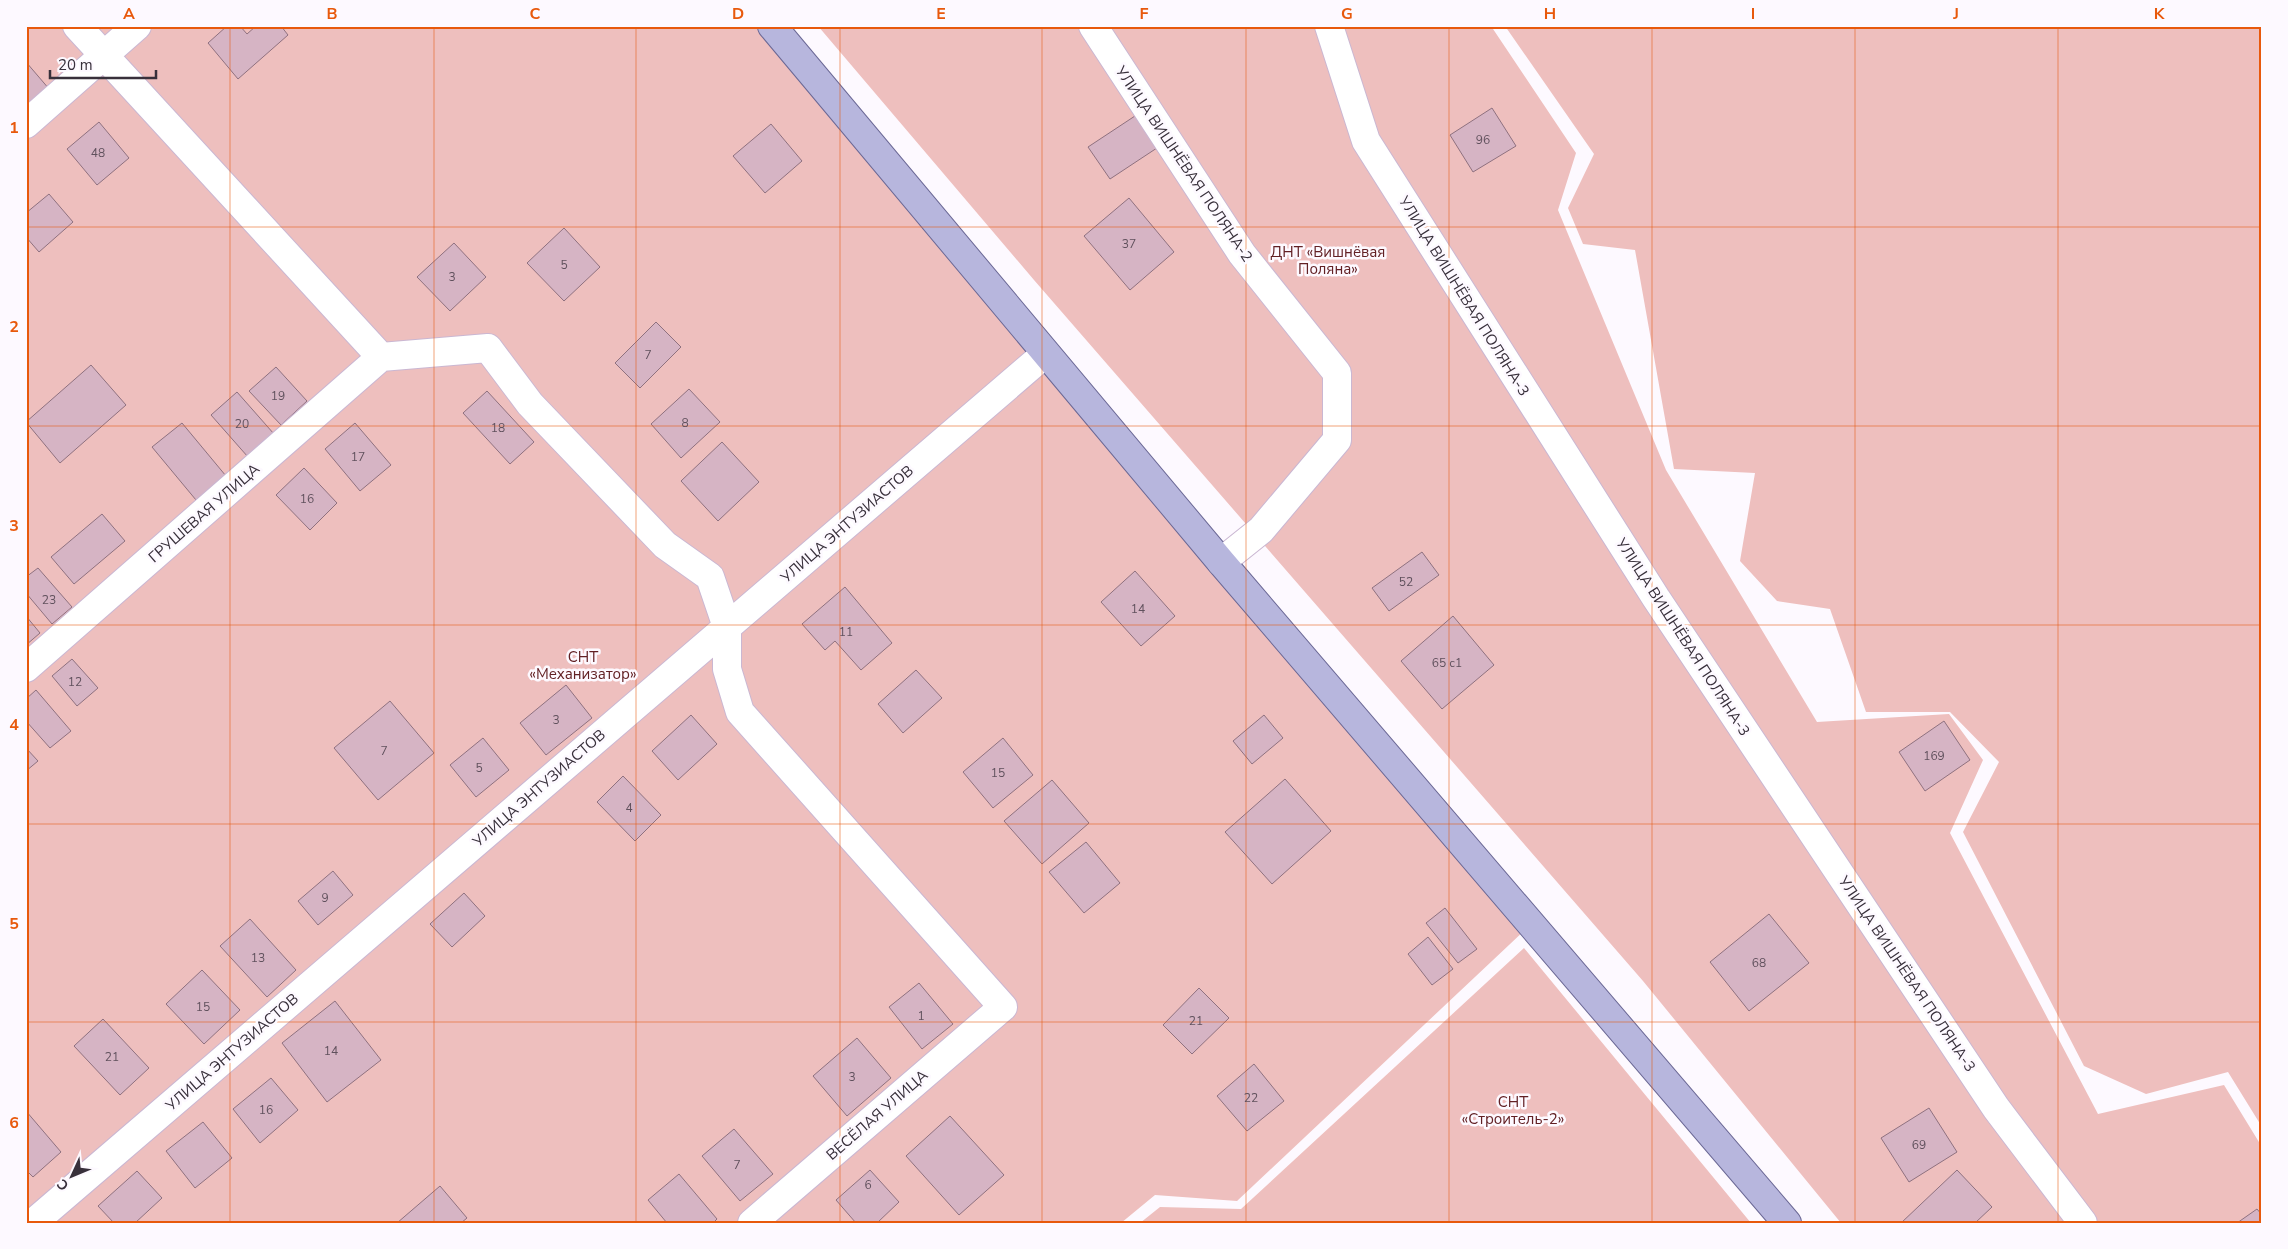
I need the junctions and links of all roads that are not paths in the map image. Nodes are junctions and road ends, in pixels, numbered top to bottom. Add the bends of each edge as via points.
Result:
1 (77, 26) edge
2 (137, 26) edge
3 (772, 26) edge
4 (1093, 26) edge
5 (1329, 26) edge
6 (103, 56) junction
7 (26, 124) edge
8 (1045, 354) junction
9 (382, 357) junction
10 (1221, 562) junction
11 (726, 628) junction
12 (26, 668) edge
13 (33, 1223) edge
14 (752, 1223) edge
15 (1787, 1223) edge
16 (2083, 1223) edge

1 - 6 street
2 - 6 street
3 - 8 main road
4 - 10 street, УЛИЦА ВИШНЁВАЯ ПОЛЯНА-2 via 1242,254 1337,373 1337,440 1261,530
5 - 16 street, УЛИЦА ВИШНЁВАЯ ПОЛЯНА-3 via 1366,141 1656,598 1996,1108
6 - 7 street
6 - 9 street
8 - 10 main road
8 - 11 street, УЛИЦА ЭНТУЗИАСТОВ
9 - 11 street via 488,348 530,404 666,545 710,577
9 - 12 street, ГРУШЕВАЯ УЛИЦА
10 - 15 main road
11 - 13 street, УЛИЦА ЭНТУЗИАСТОВ
11 - 14 street, ВЕСЁЛАЯ УЛИЦА via 727,669 740,712 1003,1007

